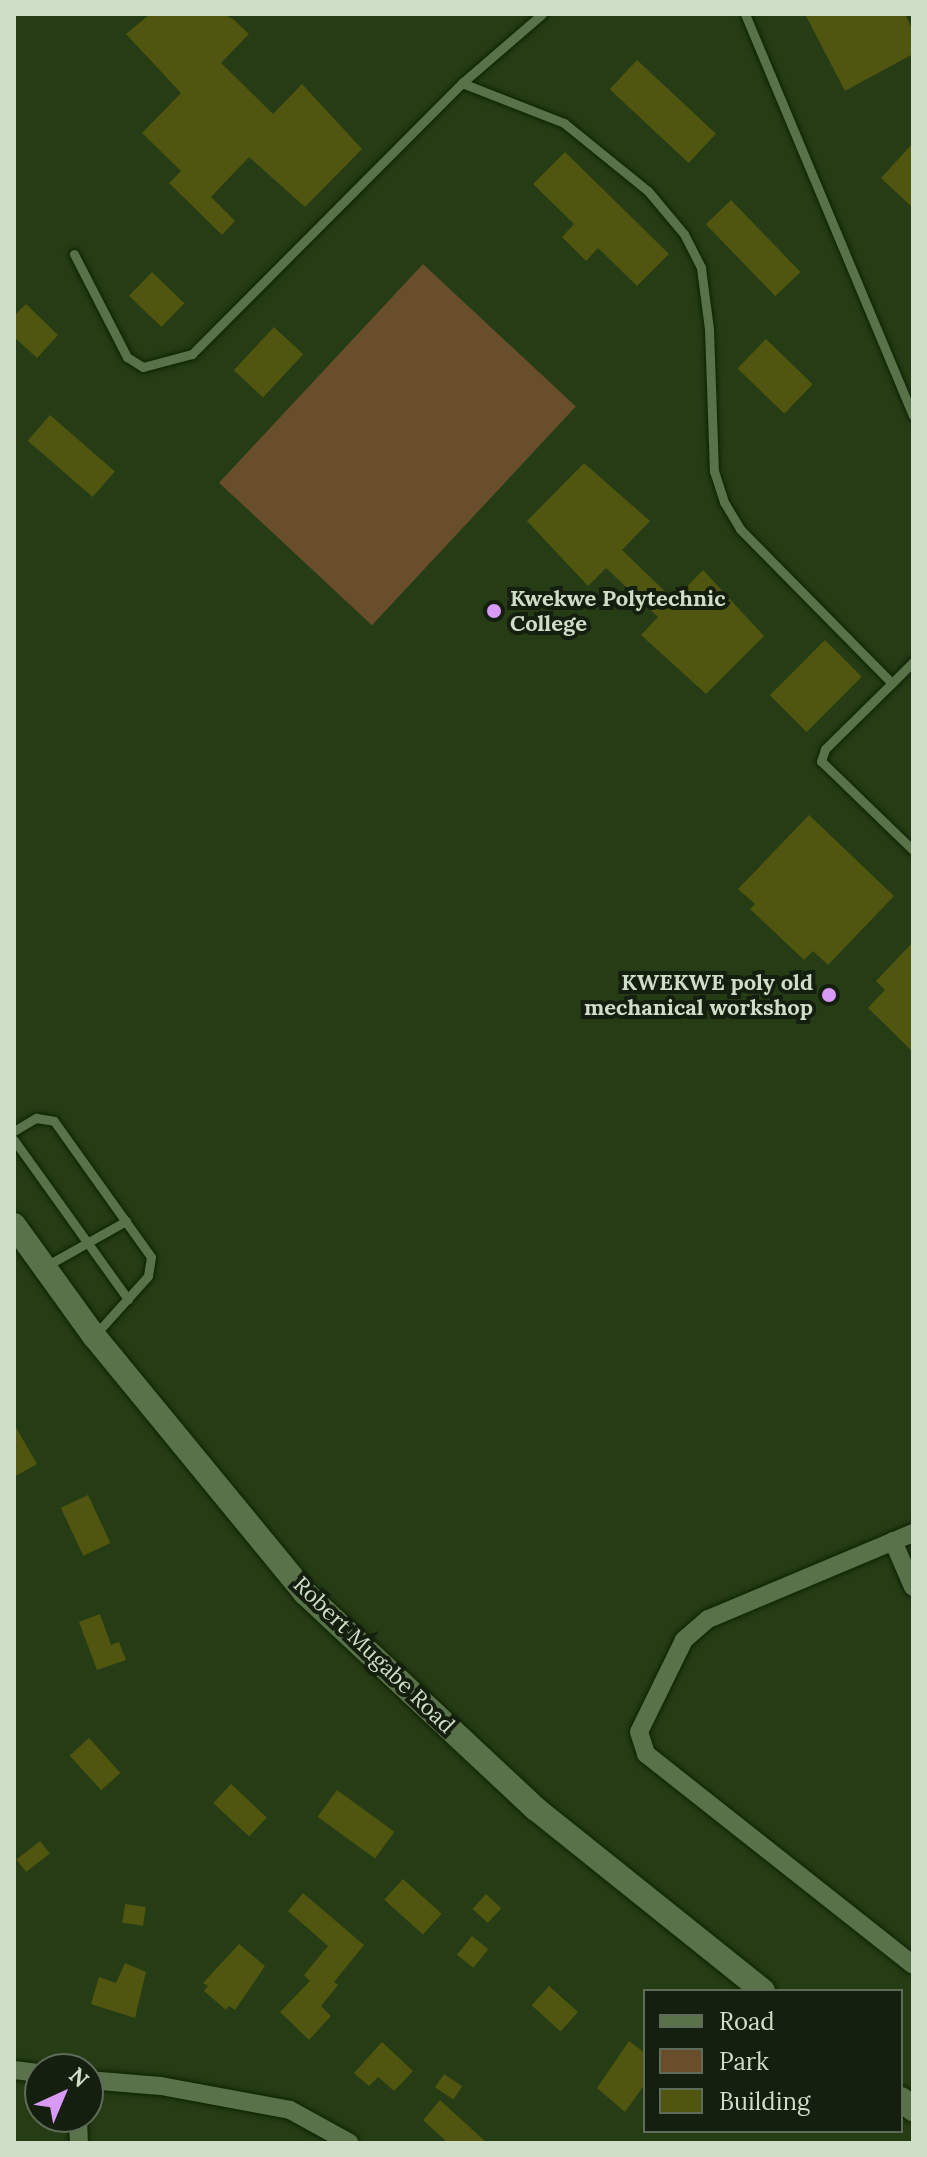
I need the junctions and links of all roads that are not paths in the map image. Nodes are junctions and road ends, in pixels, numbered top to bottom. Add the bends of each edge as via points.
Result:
1 (542, 14) edge
2 (745, 14) edge
3 (462, 83) junction
4 (74, 254) dead end
5 (913, 415) edge
6 (913, 662) edge
7 (892, 683) junction
8 (913, 850) edge
9 (14, 1131) edge
10 (14, 1140) edge
11 (126, 1221) junction
12 (14, 1225) edge
13 (85, 1240) junction
14 (43, 1267) junction
15 (128, 1299) junction
16 (94, 1336) junction
17 (913, 1533) edge
18 (893, 1541) junction
19 (913, 1587) edge
20 (913, 1965) edge
21 (761, 1989) edge
22 (104, 2081) edge
23 (350, 2143) edge

1 - 3 lane
2 - 5 lane
3 - 4 lane via 212,336 181,359 143,367 127,357
3 - 7 lane via 564,123 648,191 684,234 701,268 709,329 714,471 724,502 740,529
6 - 7 lane
7 - 8 lane via 825,749 821,761
9 - 11 lane via 36,1118 54,1121
10 - 13 lane
11 - 13 lane
11 - 15 lane via 153,1268
12 - 14 main road, Robert Mugabe Road
13 - 14 lane
13 - 15 lane
14 - 16 main road, Robert Mugabe Road
15 - 16 lane
16 - 21 main road, Robert Mugabe Road via 305,1593 536,1809
17 - 18 street
18 - 19 street
18 - 20 street via 708,1619 684,1640 639,1732 646,1754
22 - 23 street via 161,2086 290,2110

